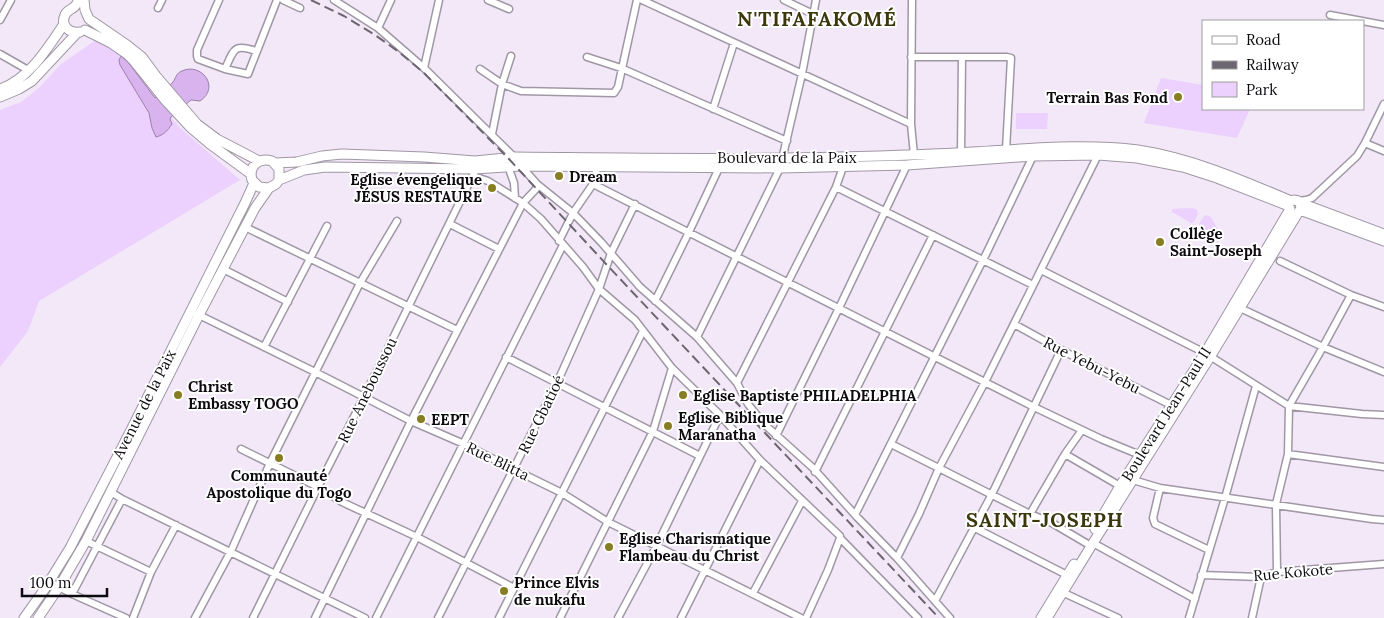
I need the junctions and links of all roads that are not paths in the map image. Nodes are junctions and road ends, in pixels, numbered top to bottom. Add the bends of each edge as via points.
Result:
1 (11, 0) edge
2 (84, 0) edge
3 (162, 0) edge
4 (219, 0) edge
5 (276, 0) edge
6 (283, 0) edge
7 (335, 0) edge
8 (391, 0) edge
9 (439, 0) edge
10 (488, 0) edge
11 (637, 0) edge
12 (642, 0) edge
13 (784, 0) edge
14 (816, 0) edge
15 (912, 0) edge
16 (77, 4) edge
17 (158, 8) dead end
18 (300, 8) dead end
19 (509, 9) dead end
20 (813, 14) junction
21 (87, 15) junction
22 (1330, 15) dead end
23 (0, 20) edge
24 (1357, 20) edge
25 (1364, 21) edge
26 (64, 24) junction
27 (1384, 25) edge
28 (378, 28) junction
29 (81, 32) junction
30 (734, 43) junction
31 (256, 51) junction
32 (0, 54) edge
33 (511, 56) dead end
34 (587, 57) dead end
35 (911, 57) junction
36 (962, 57) junction
37 (138, 59) junction
38 (424, 68) junction
39 (622, 68) junction
40 (225, 69) junction
41 (480, 69) dead end
42 (28, 70) junction
43 (802, 74) junction
44 (502, 84) junction
45 (0, 89) edge
46 (0, 97) edge
47 (1384, 104) edge
48 (713, 109) junction
49 (911, 124) junction
50 (194, 126) junction
51 (492, 134) junction
52 (787, 141) junction
53 (1366, 143) junction
54 (1006, 150) junction
55 (1384, 151) edge
56 (1033, 152) junction
57 (961, 153) junction
58 (394, 155) junction
59 (914, 155) junction
60 (1098, 155) junction
61 (599, 158) junction
62 (783, 159) junction
63 (259, 161) junction
64 (275, 163) junction
65 (515, 164) junction
66 (907, 165) junction
67 (598, 167) junction
68 (843, 167) junction
69 (393, 168) junction
70 (474, 168) junction
71 (719, 168) junction
72 (780, 168) junction
73 (251, 174) junction
74 (279, 180) junction
75 (254, 183) junction
76 (537, 184) junction
77 (593, 184) junction
78 (836, 187) junction
79 (269, 188) junction
80 (515, 198) junction
81 (523, 203) junction
82 (635, 204) junction
83 (1295, 206) junction
84 (885, 211) junction
85 (573, 213) junction
86 (398, 221) dead end
87 (450, 224) junction
88 (327, 226) dead end
89 (245, 227) junction
90 (689, 232) junction
91 (1384, 234) edge
92 (934, 235) junction
93 (1384, 241) edge
94 (561, 243) junction
95 (499, 250) junction
96 (612, 253) junction
97 (737, 256) junction
98 (310, 259) junction
99 (983, 260) junction
100 (1280, 261) dead end
101 (223, 270) junction
102 (1040, 270) junction
103 (787, 282) junction
104 (360, 283) junction
105 (1033, 285) junction
106 (599, 289) junction
107 (1351, 295) junction
108 (654, 301) junction
109 (288, 302) junction
110 (408, 306) junction
111 (1384, 307) edge
112 (839, 308) junction
113 (1240, 308) junction
114 (195, 313) junction
115 (1014, 324) junction
116 (458, 330) junction
117 (643, 331) junction
118 (885, 332) junction
119 (696, 338) junction
120 (1323, 346) junction
121 (264, 348) junction
122 (1061, 350) junction
123 (1207, 355) junction
124 (506, 357) junction
125 (935, 357) junction
126 (672, 368) junction
127 (315, 372) junction
128 (1384, 372) edge
129 (985, 382) junction
130 (557, 383) junction
131 (737, 383) junction
132 (1256, 386) junction
133 (364, 397) junction
134 (1171, 404) junction
135 (1289, 406) junction
136 (605, 407) junction
137 (1034, 407) junction
138 (1384, 415) edge
139 (720, 416) junction
140 (411, 422) junction
141 (1082, 430) junction
142 (653, 431) junction
143 (776, 436) junction
144 (464, 444) junction
145 (891, 444) junction
146 (240, 449) dead end
147 (1065, 454) junction
148 (1288, 454) junction
149 (1140, 455) junction
150 (700, 456) junction
151 (760, 460) junction
152 (270, 464) junction
153 (1384, 467) edge
154 (939, 468) junction
155 (514, 469) junction
156 (815, 472) junction
157 (1133, 480) junction
158 (1120, 486) junction
159 (318, 487) junction
160 (1160, 488) junction
161 (111, 492) junction
162 (562, 494) junction
163 (992, 494) junction
164 (1224, 498) junction
165 (122, 499) junction
166 (802, 501) junction
167 (1276, 504) junction
168 (366, 513) junction
169 (1030, 514) junction
170 (855, 516) junction
171 (1384, 520) edge
172 (608, 522) junction
173 (176, 525) junction
174 (975, 528) junction
175 (417, 537) junction
176 (840, 538) junction
177 (86, 541) junction
178 (1090, 543) junction
179 (657, 545) junction
180 (98, 546) junction
181 (1209, 550) junction
182 (230, 551) junction
183 (897, 558) junction
184 (466, 563) junction
185 (1384, 564) edge
186 (705, 569) junction
187 (151, 572) junction
188 (1277, 572) junction
189 (275, 573) junction
190 (1067, 575) junction
191 (1201, 575) junction
192 (1261, 577) junction
193 (50, 582) junction
194 (58, 588) junction
195 (514, 588) junction
196 (753, 593) junction
197 (1064, 593) junction
198 (72, 594) junction
199 (324, 599) junction
200 (1194, 599) junction
201 (935, 601) junction
202 (24, 618) edge
203 (38, 618) edge
204 (126, 618) edge
205 (133, 618) edge
206 (195, 618) edge
207 (253, 618) edge
208 (315, 618) edge
209 (365, 618) edge
210 (376, 618) edge
211 (438, 618) edge
212 (499, 618) edge
213 (560, 618) edge
214 (618, 618) edge
215 (681, 618) edge
216 (801, 618) edge
217 (806, 618) edge
218 (918, 618) edge
219 (950, 618) edge
220 (1041, 618) edge
221 (1047, 618) edge
222 (1118, 618) edge
223 (1189, 618) edge
224 (1252, 618) edge

1 - 23 street
2 - 21 main road
3 - 17 street
4 - 40 street via 196,56
5 - 31 street
6 - 18 street
7 - 28 street
8 - 28 street
9 - 38 street
10 - 19 street
11 - 39 street
12 - 30 street
13 - 20 street
14 - 20 street
15 - 35 street
16 - 21 main road
16 - 26 main road via 65,14
20 - 43 street
21 - 29 main road via 88,25
21 - 37 main road via 127,45
22 - 24 street
25 - 27 street
26 - 29 main road via 69,31
26 - 42 main road
28 - 38 street
29 - 37 main road
29 - 46 main road via 32,80
30 - 43 street
30 - 48 street
31 - 40 street via 245,47 235,49
31 - 40 street via 248,74
32 - 42 street
33 - 44 street
34 - 39 street
35 - 36 street
35 - 49 street
36 - 54 street via 1011,58
36 - 57 street
37 - 50 main road via 165,100
38 - 51 street
39 - 44 street via 617,89 611,94 529,92
39 - 48 street
41 - 44 street
42 - 45 main road via 14,83
43 - 49 street
43 - 52 street
44 - 51 street
47 - 53 street
48 - 52 street
49 - 59 street
50 - 63 main road
50 - 73 main road via 205,140
51 - 65 street
52 - 62 street
53 - 55 street
53 - 83 street via 1357,156 1314,196
54 - 56 main road, Boulevard de la Paix
54 - 57 main road, Boulevard de la Paix
56 - 60 main road, Boulevard de la Paix
56 - 66 main road, Boulevard de la Paix
56 - 83 main road, Boulevard de la Paix via 1067,146 1160,154 1243,181
56 - 99 street
57 - 59 main road, Boulevard de la Paix
58 - 64 main road, Boulevard de la Paix via 342,154
58 - 69 main road
58 - 70 main road, Boulevard de la Paix
59 - 62 main road, Boulevard de la Paix
60 - 83 main road, Boulevard de la Paix via 1183,166
60 - 102 street
61 - 62 main road, Boulevard de la Paix
61 - 65 main road, Boulevard de la Paix
61 - 67 street
62 - 72 street
63 - 64 main road
63 - 73 main road
64 - 74 main road via 280,173
65 - 67 main road, Boulevard de la Paix
65 - 70 main road, Boulevard de la Paix
65 - 76 street
65 - 80 street
66 - 68 main road, Boulevard de la Paix
66 - 84 street
67 - 71 main road, Boulevard de la Paix
67 - 77 street
68 - 72 main road, Boulevard de la Paix
68 - 78 street
69 - 70 main road, Boulevard de la Paix
69 - 74 main road, Boulevard de la Paix via 315,168
70 - 80 street
70 - 87 street, Rue Aneboussou
71 - 72 main road, Boulevard de la Paix
71 - 90 street
72 - 97 street
73 - 75 main road
74 - 79 main road
75 - 79 main road via 259,188
75 - 114 main road, Avenue de la Paix
76 - 81 street
76 - 85 street
77 - 82 street
77 - 85 street
78 - 84 street
78 - 103 street
79 - 89 main road
80 - 81 street
81 - 94 street
81 - 95 street
82 - 90 street
82 - 96 street, Rue Gbatioé
83 - 91 main road, Boulevard de la Paix
83 - 93 main road, Boulevard de la Paix
83 - 113 main road, Boulevard Jean-Paul II
83 - 123 main road, Boulevard Jean-Paul II
84 - 92 street
84 - 112 street
85 - 94 street
85 - 96 street
86 - 104 street
87 - 95 street
87 - 110 street, Rue Aneboussou
88 - 98 street
89 - 98 street
89 - 101 main road
90 - 97 street
90 - 108 street
92 - 99 street
92 - 118 street
94 - 106 street
94 - 124 street
95 - 116 street
96 - 106 street, Rue Gbatioé
96 - 108 street
97 - 103 street
97 - 119 street
98 - 104 street
98 - 109 street
99 - 105 street
99 - 125 street
100 - 107 street
101 - 109 street
101 - 114 main road
102 - 105 street
102 - 123 street
103 - 112 street
103 - 131 street
104 - 110 street
104 - 127 street
105 - 115 street
106 - 117 street
106 - 130 street, Rue Gbatioé
107 - 111 street
107 - 120 street
108 - 119 street
109 - 121 street
110 - 116 street
110 - 133 street, Rue Aneboussou
112 - 118 street
112 - 143 street
113 - 120 street
113 - 123 main road, Boulevard Jean-Paul II
114 - 121 street, Rue Blitta
114 - 161 main road
114 - 193 main road, Avenue de la Paix
115 - 122 street, Rue Yebu-Yebu
115 - 129 street
116 - 140 street
117 - 126 street
117 - 136 street
118 - 125 street
118 - 156 street
119 - 131 street
120 - 128 street
120 - 135 street
121 - 127 street, Rue Blitta
122 - 134 street, Rue Yebu-Yebu
122 - 137 street
123 - 132 street
123 - 134 main road, Boulevard Jean-Paul II
123 - 157 main road, Boulevard Jean-Paul II
124 - 130 street
124 - 144 street
125 - 129 street
125 - 145 street
126 - 139 street
126 - 142 street
127 - 133 street, Rue Blitta
127 - 152 street
129 - 137 street
129 - 154 street
130 - 136 street
130 - 155 street, Rue Gbatioé
131 - 143 street via 748,404
132 - 135 street
132 - 164 street
133 - 140 street, Rue Blitta
133 - 159 street, Rue Aneboussou
134 - 149 main road, Boulevard Jean-Paul II
135 - 138 street
135 - 148 street
136 - 142 street
136 - 162 street
137 - 141 street
137 - 163 street
139 - 150 street
139 - 151 street
140 - 144 street, Rue Blitta
140 - 168 street
141 - 147 street
141 - 149 street
142 - 150 street
142 - 172 street
143 - 156 street
144 - 155 street, Rue Blitta
144 - 175 street
145 - 154 street
145 - 170 street
146 - 152 street
147 - 158 street
147 - 169 street
148 - 153 street
148 - 167 street
149 - 158 main road, Boulevard Jean-Paul II
150 - 179 street
151 - 166 street
151 - 186 street
152 - 159 street
152 - 182 street
154 - 163 street
154 - 183 street
155 - 162 street, Rue Blitta
155 - 184 street, Rue Gbatioé
156 - 170 street
157 - 160 street
157 - 178 main road, Boulevard Jean-Paul II
158 - 178 main road, Boulevard Jean-Paul II
159 - 168 street
159 - 189 street, Rue Aneboussou
160 - 164 street
160 - 181 street via 1153,518 1155,524
161 - 165 street
161 - 177 main road
162 - 172 street, Rue Blitta
162 - 195 street
163 - 169 street
163 - 174 street
164 - 167 street
164 - 181 street
165 - 173 street
165 - 180 street
166 - 176 street
166 - 196 street
167 - 171 street
167 - 188 street
168 - 175 street
168 - 199 street
169 - 178 street
170 - 183 street
172 - 179 street, Rue Blitta
172 - 213 street
173 - 182 street
173 - 187 street
174 - 190 street
174 - 201 street
175 - 184 street
175 - 210 street
176 - 217 street
176 - 218 street
177 - 180 street
177 - 194 main road
178 - 190 main road, Boulevard Jean-Paul II
178 - 197 main road, Boulevard Jean-Paul II
178 - 200 street
179 - 186 street, Rue Blitta
179 - 214 street
180 - 187 street
180 - 198 street
181 - 191 street
182 - 189 street
182 - 206 street
183 - 201 street
184 - 195 street
184 - 211 street, Rue Gbatioé
185 - 188 street, Rue Kokote
186 - 196 street, Rue Blitta
186 - 215 street
187 - 205 street
188 - 192 street, Rue Kokote
189 - 199 street
189 - 207 street, Rue Aneboussou
190 - 220 main road, Boulevard Jean-Paul II
191 - 192 street, Rue Kokote
191 - 200 street
192 - 224 street
193 - 194 street
193 - 202 main road, Avenue de la Paix
194 - 198 street
194 - 203 main road
195 - 212 street
196 - 216 street, Rue Blitta
197 - 221 main road, Boulevard Jean-Paul II
197 - 222 street
198 - 204 street
199 - 208 street
199 - 209 street
200 - 223 street
201 - 219 street

